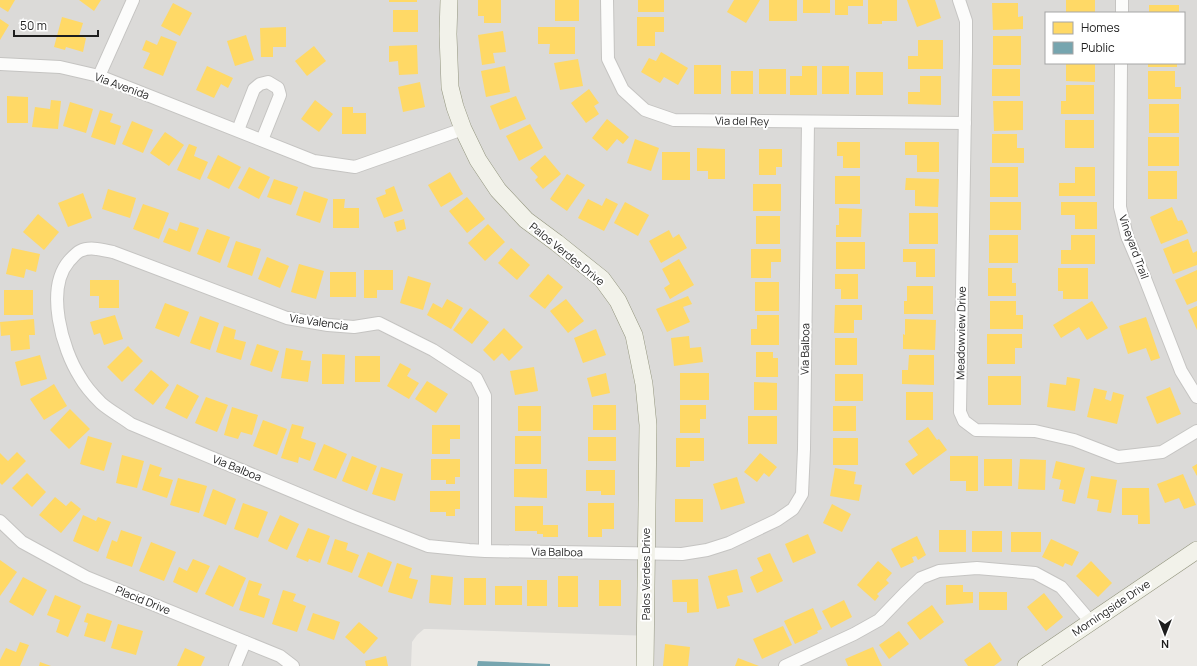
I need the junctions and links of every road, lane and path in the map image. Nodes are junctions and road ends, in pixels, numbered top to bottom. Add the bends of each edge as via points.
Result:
1 (133, 0) edge
2 (448, 0) edge
3 (607, 0) edge
4 (959, 0) edge
5 (1122, 0) edge
6 (1122, 12) edge
7 (0, 64) edge
8 (1121, 64) edge
9 (99, 76) junction
10 (808, 122) junction
11 (965, 123) junction
12 (463, 129) junction
13 (238, 130) junction
14 (262, 140) junction
15 (64, 268) joint
16 (1197, 397) edge
17 (1197, 431) edge
18 (0, 521) edge
19 (1197, 550) edge
20 (486, 551) junction
21 (646, 553) junction
22 (1091, 622) junction
23 (245, 642) junction
24 (235, 666) edge
25 (293, 666) edge
26 (645, 666) edge
27 (785, 666) edge
28 (1026, 666) edge

1 - 9 street
2 - 12 street, Palos Verdes Drive via 450,87
3 - 10 street, Via del Rey via 608,59 623,90 645,110 674,120
4 - 11 street, Meadowview Drive via 966,21
5 - 6 street
7 - 9 street, Via Avenida via 60,67
8 - 16 street, Vineyard Trail via 1120,207 1127,236 1181,371
9 - 13 street, Via Avenida
10 - 11 street, Via del Rey
10 - 21 street, Via Balboa via 802,494 793,509 783,516 729,543 682,554
11 - 17 street, Meadowview Drive via 960,412 964,421 976,430 1035,431 1074,440 1118,457 1162,452
12 - 14 street, Via Avenida via 355,166 314,161
12 - 21 street, Palos Verdes Drive via 478,160 498,190 526,220 602,279 618,301 634,335 644,384 648,425
13 - 14 street, Via Avenida
13 - 14 street via 254,89 268,82 278,88 280,95
15 - 20 street, Via Balboa via 57,305 67,350 80,377 101,403 131,424 428,546
15 - 20 street, Via Valencia via 81,251 96,248 114,252 287,318 354,327 379,323 433,350 476,378 485,396
18 - 23 street, Placid Drive via 22,542 86,577
19 - 22 street, Morningside Drive
20 - 21 street, Via Balboa
21 - 26 street, Palos Verdes Drive
22 - 27 street via 1061,587 1035,573 977,568 939,571 921,578 879,620
22 - 28 street, Morningside Drive
23 - 24 street
23 - 25 street, Placid Drive via 280,656

